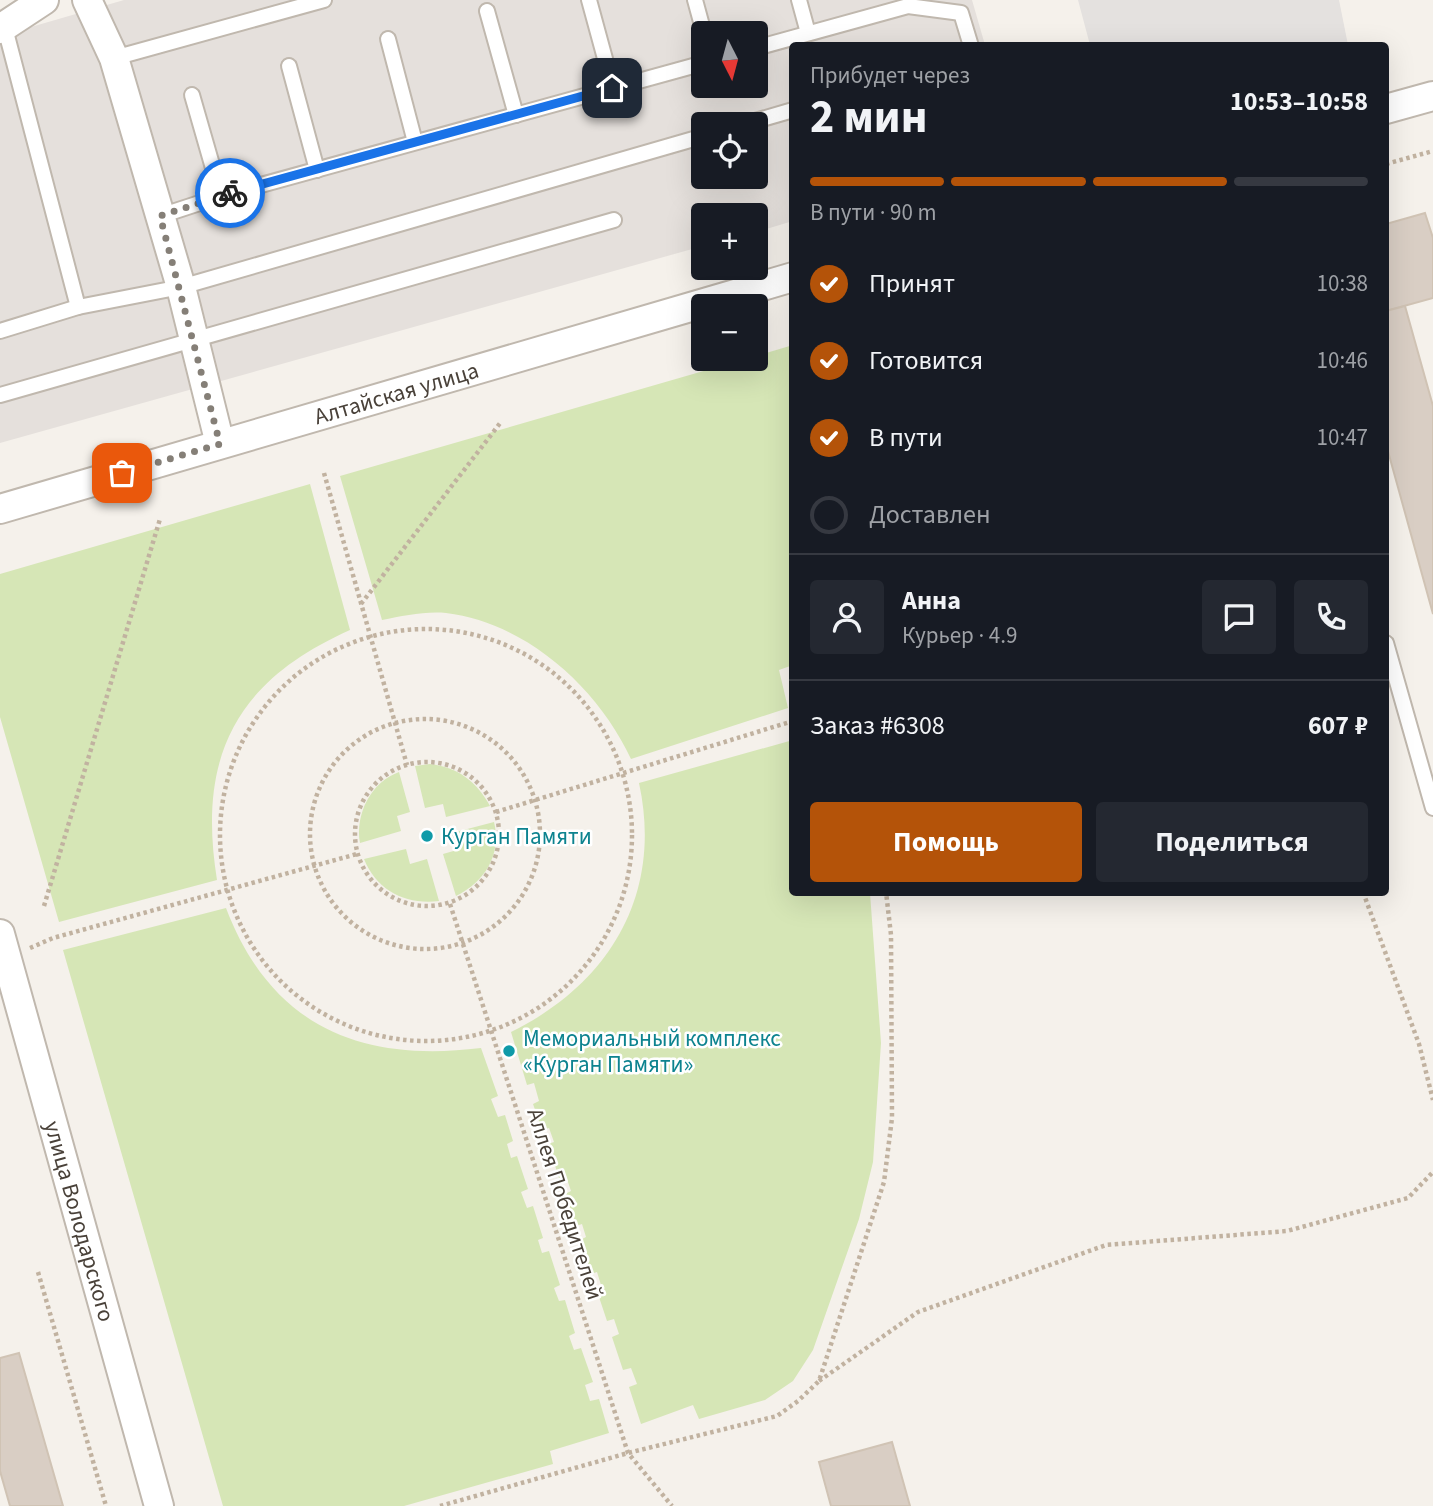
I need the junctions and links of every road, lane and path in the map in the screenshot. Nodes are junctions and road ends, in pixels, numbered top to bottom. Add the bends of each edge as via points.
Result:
1 (44, 0) edge
2 (87, 0) edge
3 (324, 0) edge
4 (589, 0) edge
5 (695, 0) edge
6 (799, 0) edge
7 (908, 3) edge
8 (487, 11) dead end
9 (701, 21) edge
10 (2, 29) edge
11 (808, 33) junction
12 (388, 39) dead end
13 (970, 42) edge
14 (768, 45) edge
15 (114, 58) junction
16 (289, 66) dead end
17 (691, 66) edge
18 (612, 88) junction
19 (192, 95) dead end
20 (1433, 96) edge
21 (1389, 108) edge
22 (789, 111) edge
23 (516, 114) junction
24 (768, 117) edge
25 (691, 140) edge
26 (415, 142) junction
27 (1433, 151) edge
28 (1389, 163) edge
29 (317, 170) junction
30 (220, 196) junction
31 (160, 216) junction
32 (614, 220) dead end
33 (789, 278) edge
34 (181, 287) junction
35 (78, 307) junction
36 (0, 331) edge
37 (195, 341) junction
38 (0, 395) edge
39 (501, 422) dead end
40 (220, 444) junction
41 (324, 473) dead end
42 (0, 509) edge
43 (160, 519) dead end
44 (361, 604) junction
45 (370, 636) junction
46 (1389, 654) edge
47 (394, 722) junction
48 (789, 722) edge
49 (407, 766) junction
50 (625, 775) junction
51 (536, 800) junction
52 (1433, 808) edge
53 (496, 812) junction
54 (357, 854) junction
55 (313, 865) junction
56 (230, 891) junction
57 (886, 896) edge
58 (1364, 896) edge
59 (450, 904) junction
60 (44, 906) dead end
61 (463, 942) junction
62 (4, 947) edge
63 (491, 1032) junction
64 (1433, 1100) edge
65 (1433, 1172) edge
66 (38, 1272) dead end
67 (818, 1381) junction
68 (628, 1452) junction
69 (106, 1506) edge
70 (159, 1506) edge
71 (440, 1506) edge
72 (672, 1506) edge

1 - 10 street
2 - 15 street
3 - 15 lane
4 - 18 lane
5 - 9 lane
6 - 11 lane
7 - 11 lane
7 - 13 lane via 961,13
8 - 23 lane
10 - 35 lane
11 - 14 lane
12 - 26 lane
15 - 31 street
16 - 29 lane
17 - 18 lane
18 - 23 lane
19 - 30 lane
20 - 21 street
22 - 24 lane
23 - 26 lane
25 - 34 lane
26 - 29 lane
27 - 28 path
29 - 30 lane
30 - 31 lane
31 - 34 street
32 - 37 lane
33 - 40 street, Алтайская улица
34 - 35 lane
34 - 37 street
35 - 36 lane
37 - 38 lane
37 - 40 street
39 - 44 path
40 - 42 street, Алтайская улица
41 - 44 path
43 - 60 path
44 - 45 path
45 - 47 path
45 - 50 path via 445,629 523,653 575,693 610,743
45 - 56 path via 290,678 253,719 229,773 225,798 222,823
46 - 52 lane
47 - 49 path
47 - 51 path via 427,718 462,724 494,741 520,767
47 - 55 path via 360,738 334,762 316,793 309,828
48 - 50 path
49 - 53 path via 432,761 466,772 479,783
49 - 54 path via 383,777 361,805 356,822
50 - 51 path
50 - 63 path via 632,802 632,860 615,920 562,986 524,1016
51 - 53 path
51 - 61 path via 541,837 534,873 516,906 488,931
53 - 59 path via 500,831 494,862 476,888
54 - 55 path
54 - 59 path via 374,882 392,897 414,905
55 - 56 path
55 - 61 path via 327,895 350,922 382,941 427,948
56 - 62 path
56 - 63 path via 242,926 276,978 297,998 325,1014 372,1032 412,1040 449,1040
57 - 67 path via 891,935 892,1105 884,1182
58 - 64 path via 1419,1044
59 - 61 path, Аллея Победителей
61 - 63 path, Аллея Победителей
62 - 70 street, улица Володарского
63 - 68 path, Аллея Победителей
65 - 67 path via 1408,1198 1287,1231 1106,1245 918,1312
66 - 69 path
67 - 68 path via 777,1416
68 - 71 path
68 - 72 path

